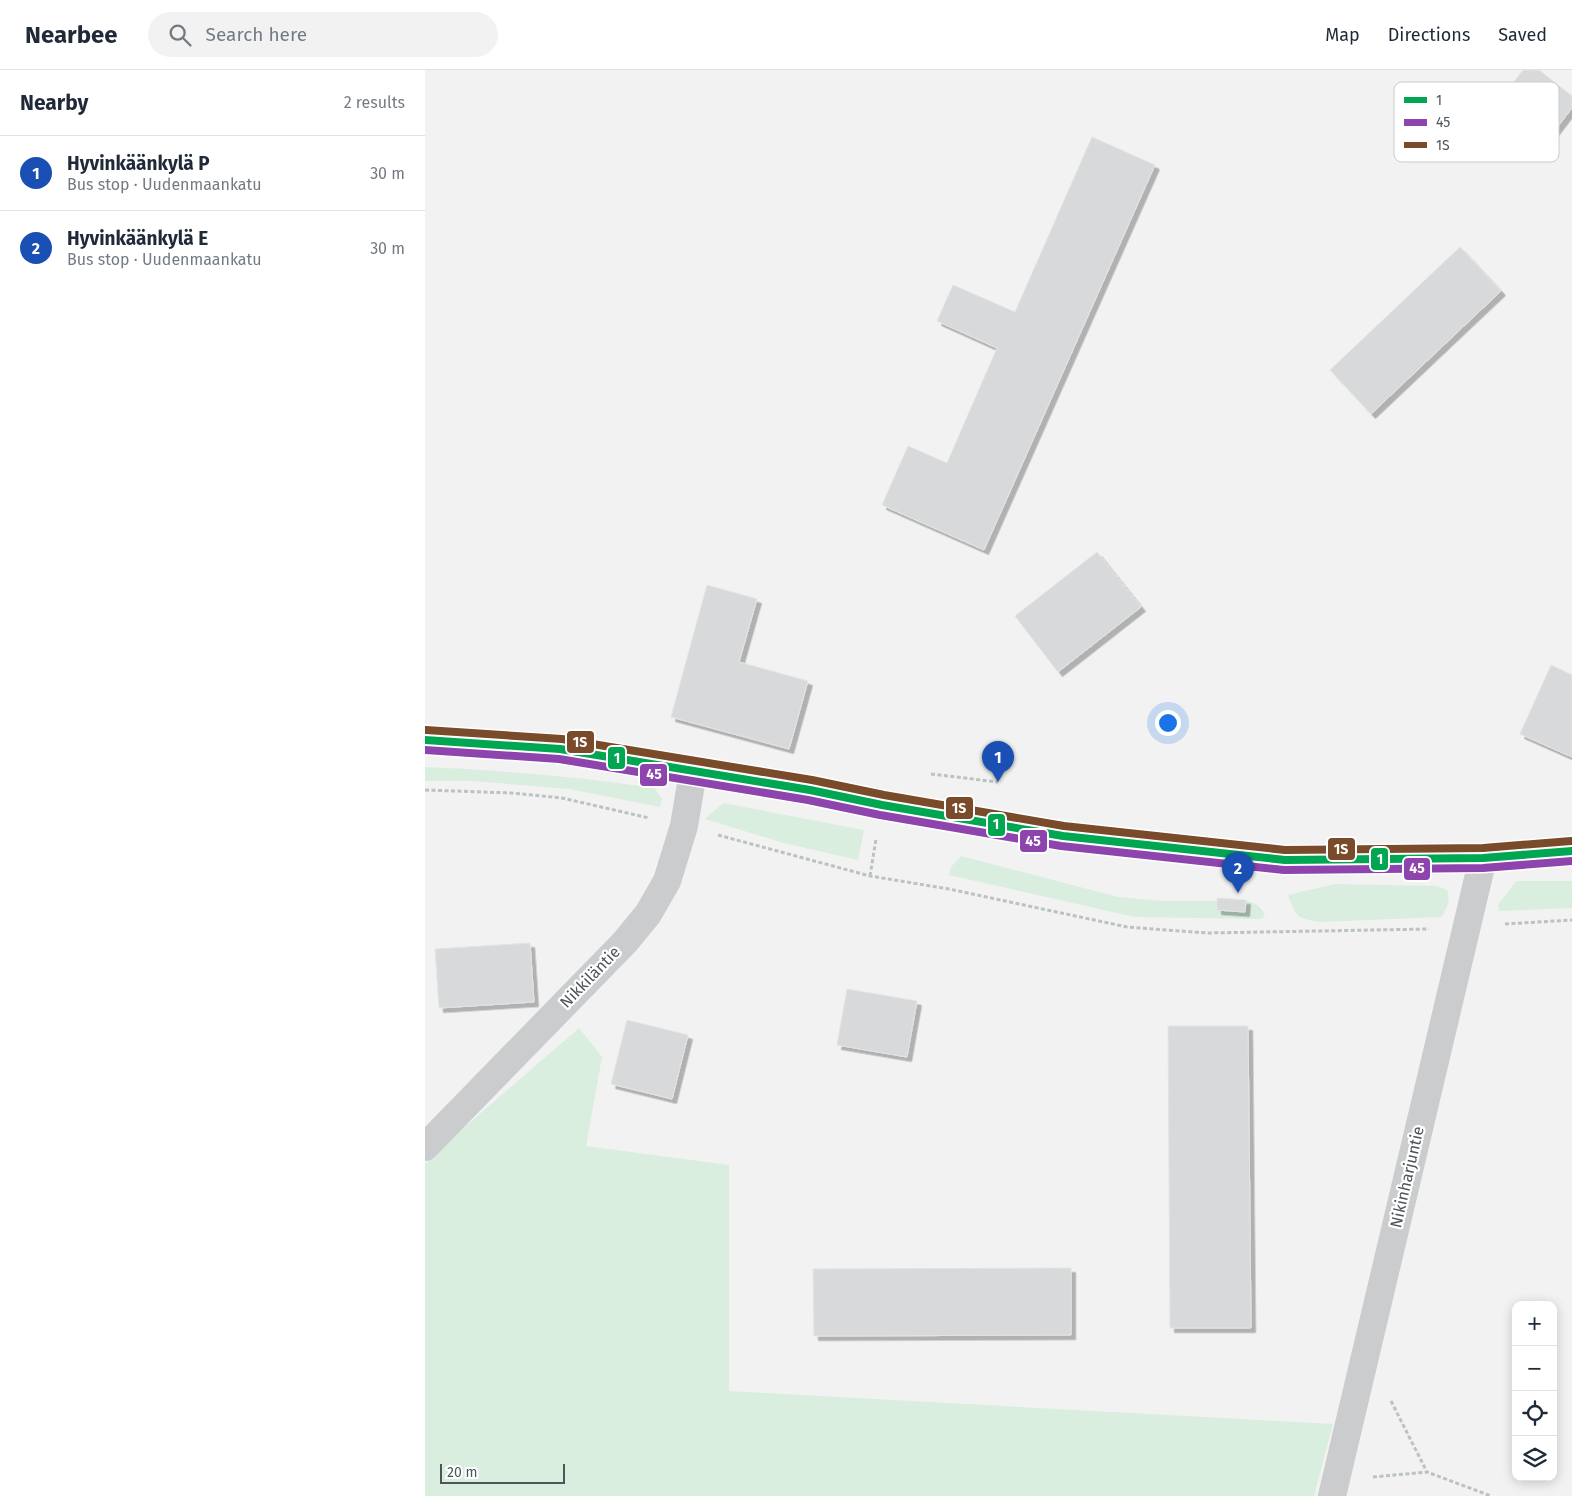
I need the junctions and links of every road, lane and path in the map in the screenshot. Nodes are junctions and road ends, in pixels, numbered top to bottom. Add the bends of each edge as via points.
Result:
1 (425, 740) edge
2 (693, 772) junction
3 (425, 790) edge
4 (684, 826) junction
5 (1572, 851) edge
6 (1483, 858) junction
7 (1572, 920) edge
8 (1467, 927) junction
9 (425, 1147) edge
10 (1366, 1352) junction
11 (1427, 1472) junction
12 (1332, 1493) edge
13 (1491, 1496) edge

1 - 2 main road via 560,749
2 - 4 street, Nikkiläntie
2 - 6 main road via 1063,836 1285,860
3 - 4 path via 562,798
4 - 8 path via 870,876 949,889 1127,927 1207,933 1405,931
4 - 9 street, Nikkiläntie via 667,881 649,914
5 - 6 main road
6 - 8 street, Nikinharjuntie
7 - 8 path
8 - 10 street, Nikinharjuntie
10 - 11 path
10 - 12 street, Nikinharjuntie
11 - 12 path via 1370,1478
11 - 13 path

